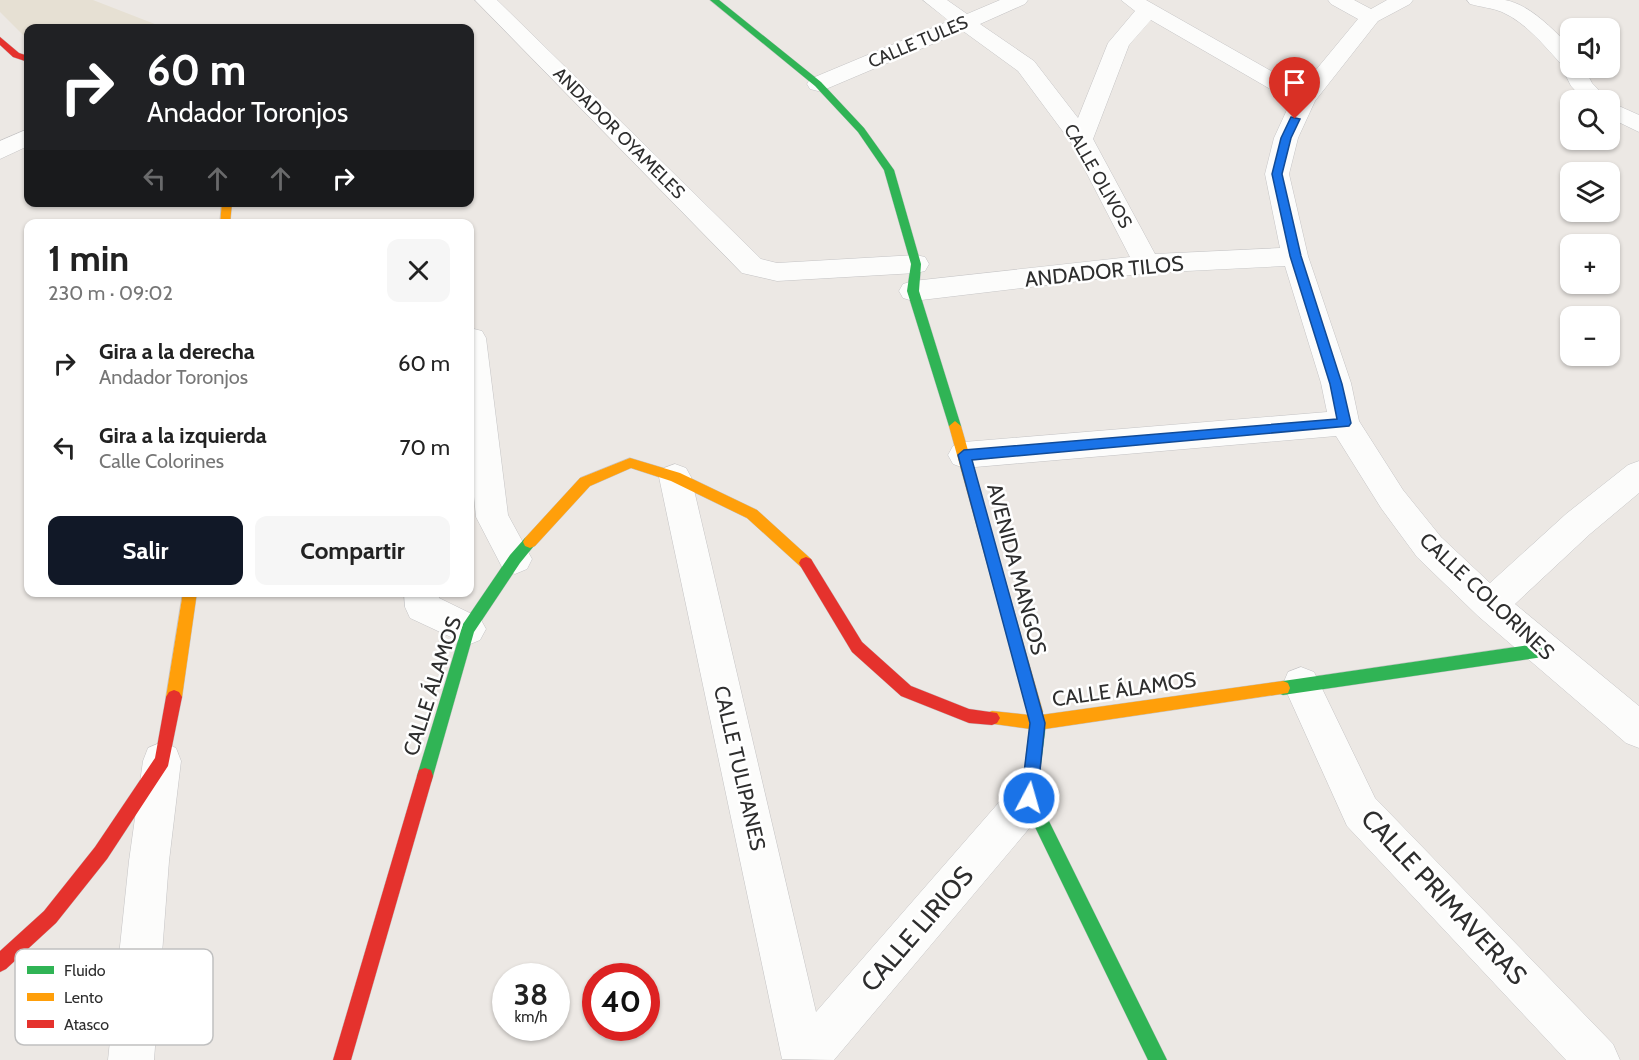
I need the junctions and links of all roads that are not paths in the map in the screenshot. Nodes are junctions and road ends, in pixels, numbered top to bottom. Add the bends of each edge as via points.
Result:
1 (485, 0) edge
2 (714, 0) edge
3 (933, 0) edge
4 (1018, 0) edge
5 (1338, 0) edge
6 (1403, 0) edge
7 (1477, 0) edge
8 (1139, 5) edge
9 (1371, 17) junction
10 (966, 22) junction
11 (0, 40) edge
12 (1560, 48) edge
13 (24, 58) edge
14 (818, 84) junction
15 (1304, 99) junction
16 (1620, 115) edge
17 (1639, 125) edge
18 (24, 138) edge
19 (1081, 139) junction
20 (0, 151) edge
21 (1295, 256) junction
22 (916, 264) junction
23 (1147, 264) junction
24 (913, 291) junction
25 (474, 356) edge
26 (1344, 423) junction
27 (964, 455) junction
28 (1639, 474) edge
29 (675, 477) junction
30 (514, 559) junction
31 (189, 597) edge
32 (422, 597) edge
33 (1490, 605) junction
34 (468, 629) junction
35 (1543, 650) junction
36 (1301, 684) junction
37 (1038, 723) junction
38 (1639, 730) edge
39 (162, 761) junction
40 (1029, 798) junction
41 (15, 949) edge
42 (15, 949) edge
43 (141, 949) edge
44 (0, 963) edge
45 (133, 1045) edge
46 (805, 1059) edge
47 (132, 1060) edge
48 (342, 1060) edge
49 (1158, 1060) edge
50 (1597, 1060) edge

1 - 22 street, ANDADOR OYAMELES via 752,266 777,272
2 - 14 street, AVENIDA MANGOS
3 - 10 street, CALLE OLIVOS
4 - 10 street, CALLE TULES
5 - 9 street
6 - 9 street, CALLE COLORINES
7 - 12 street via 1510,8
8 - 15 street
8 - 19 street via 1119,43
9 - 15 street, CALLE COLORINES
10 - 14 street, CALLE TULES
10 - 19 street, CALLE OLIVOS via 1026,66
11 - 13 street
14 - 22 street, AVENIDA MANGOS via 861,130 889,170
15 - 21 street, CALLE COLORINES via 1286,138 1277,174
16 - 17 street
18 - 20 street
19 - 23 street, CALLE OLIVOS
21 - 23 street, ANDADOR TILOS
21 - 26 street, CALLE COLORINES via 1336,384
22 - 24 street, AVENIDA MANGOS
23 - 24 street, ANDADOR TILOS
24 - 27 street, AVENIDA MANGOS
25 - 30 street via 492,517
26 - 27 street
26 - 33 street, CALLE COLORINES via 1392,499 1429,547
27 - 37 street, AVENIDA MANGOS
28 - 33 street
29 - 30 street, CALLE ÁLAMOS via 630,463 585,482
29 - 37 street, CALLE ÁLAMOS via 752,514 805,561 857,647 906,691 969,716
29 - 46 street, CALLE TULIPANES
30 - 34 street, CALLE ÁLAMOS
31 - 39 street via 186,634
32 - 34 street via 422,607
33 - 35 street, CALLE COLORINES
34 - 48 street, CALLE ÁLAMOS
35 - 36 street, CALLE ÁLAMOS
35 - 38 street, CALLE COLORINES
36 - 37 street, CALLE ÁLAMOS
36 - 50 street, CALLE PRIMAVERAS via 1361,812
37 - 40 street, AVENIDA MANGOS
39 - 42 street via 101,853 50,917
39 - 43 street
40 - 46 street, CALLE LIRIOS
40 - 49 street
41 - 44 street
45 - 47 street

